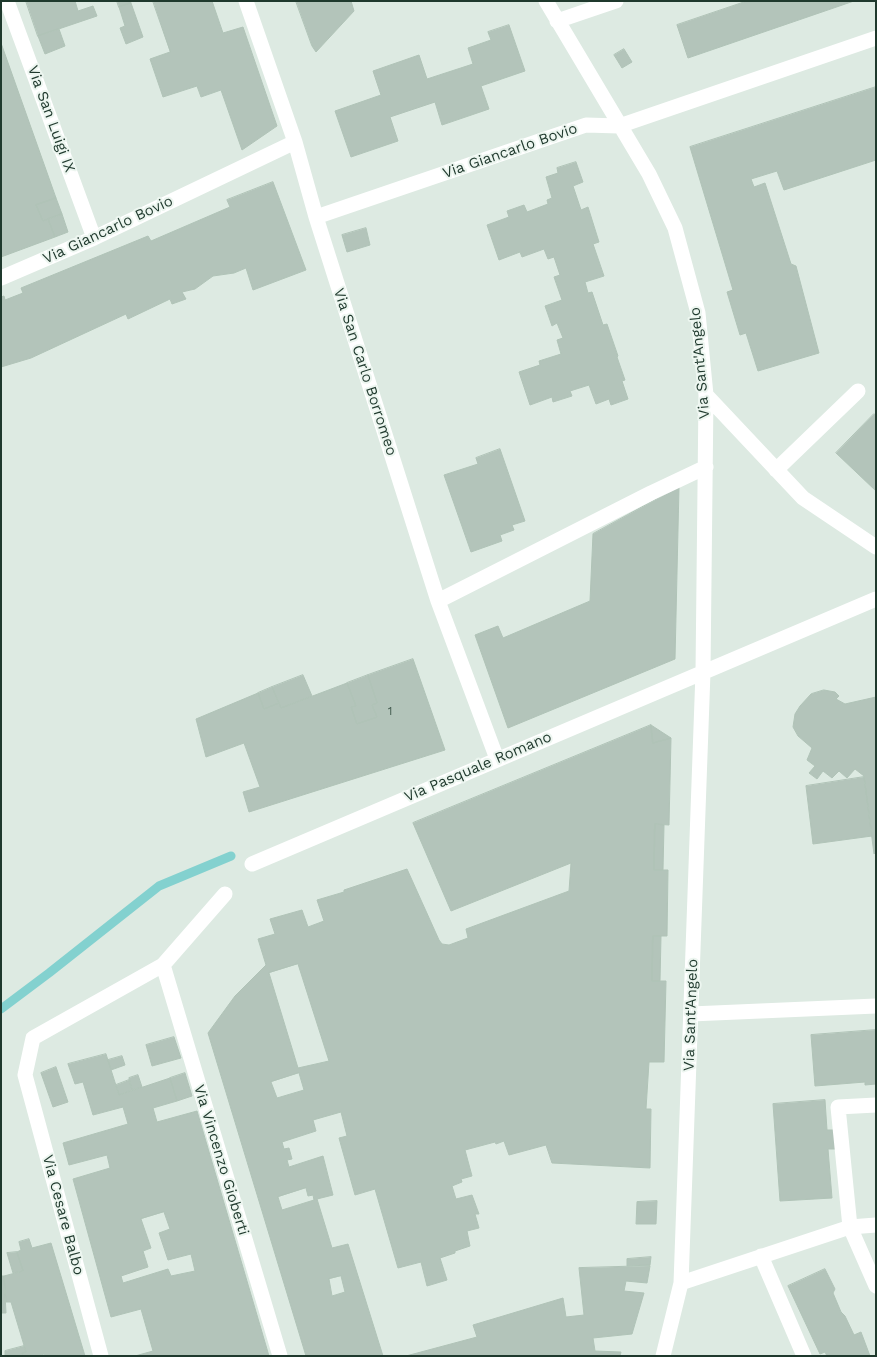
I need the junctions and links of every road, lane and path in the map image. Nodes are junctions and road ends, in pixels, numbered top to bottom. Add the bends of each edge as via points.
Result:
1 (7, 1) edge
2 (246, 1) edge
3 (546, 1) edge
4 (616, 1) edge
5 (557, 21) junction
6 (876, 38) edge
7 (619, 126) junction
8 (295, 142) junction
9 (316, 217) junction
10 (94, 238) junction
11 (1, 278) edge
12 (858, 390) dead end
13 (706, 395) junction
14 (706, 467) junction
15 (776, 470) junction
16 (876, 547) edge
17 (876, 599) edge
18 (438, 601) junction
19 (703, 672) junction
20 (496, 759) junction
21 (252, 864) dead end
22 (224, 894) dead end
23 (163, 965) junction
24 (876, 1006) edge
25 (691, 1014) junction
26 (876, 1105) edge
27 (850, 1226) junction
28 (876, 1226) edge
29 (761, 1256) junction
30 (681, 1283) junction
31 (876, 1286) edge
32 (667, 1353) edge
33 (101, 1356) edge
34 (280, 1356) edge
35 (804, 1356) edge

1 - 10 street, Via San Luigi IX
2 - 8 street, Via San Carlo Borromeo
3 - 5 street, Via Sant'Angelo
4 - 5 street
5 - 7 street, Via Sant'Angelo
6 - 7 street, Via Giancarlo Bovio
7 - 9 street, Via Giancarlo Bovio via 586,124
7 - 13 street, Via Sant'Angelo via 649,174 675,228 698,314
8 - 9 street, Via San Carlo Borromeo
8 - 10 street, Via Giancarlo Bovio
9 - 18 street, Via San Carlo Borromeo
10 - 11 street, Via Giancarlo Bovio
12 - 15 street
13 - 14 street, Via Sant'Angelo
13 - 15 street
14 - 18 street
14 - 19 street, Via Sant'Angelo
15 - 16 street via 803,498
17 - 19 street
18 - 20 street, Via San Carlo Borromeo
19 - 20 street, Via Pasquale Romano
19 - 25 street, Via Sant'Angelo
20 - 21 street, Via Pasquale Romano
22 - 23 street
23 - 33 street, Via Cesare Balbo via 32,1038 25,1075
23 - 34 street, Via Vincenzo Gioberti
24 - 25 street
25 - 30 street, Via Sant'Angelo
26 - 27 street via 838,1107
27 - 28 street
27 - 29 street
27 - 31 street
29 - 30 street
29 - 35 street
30 - 32 street, Via Sant'Angelo

